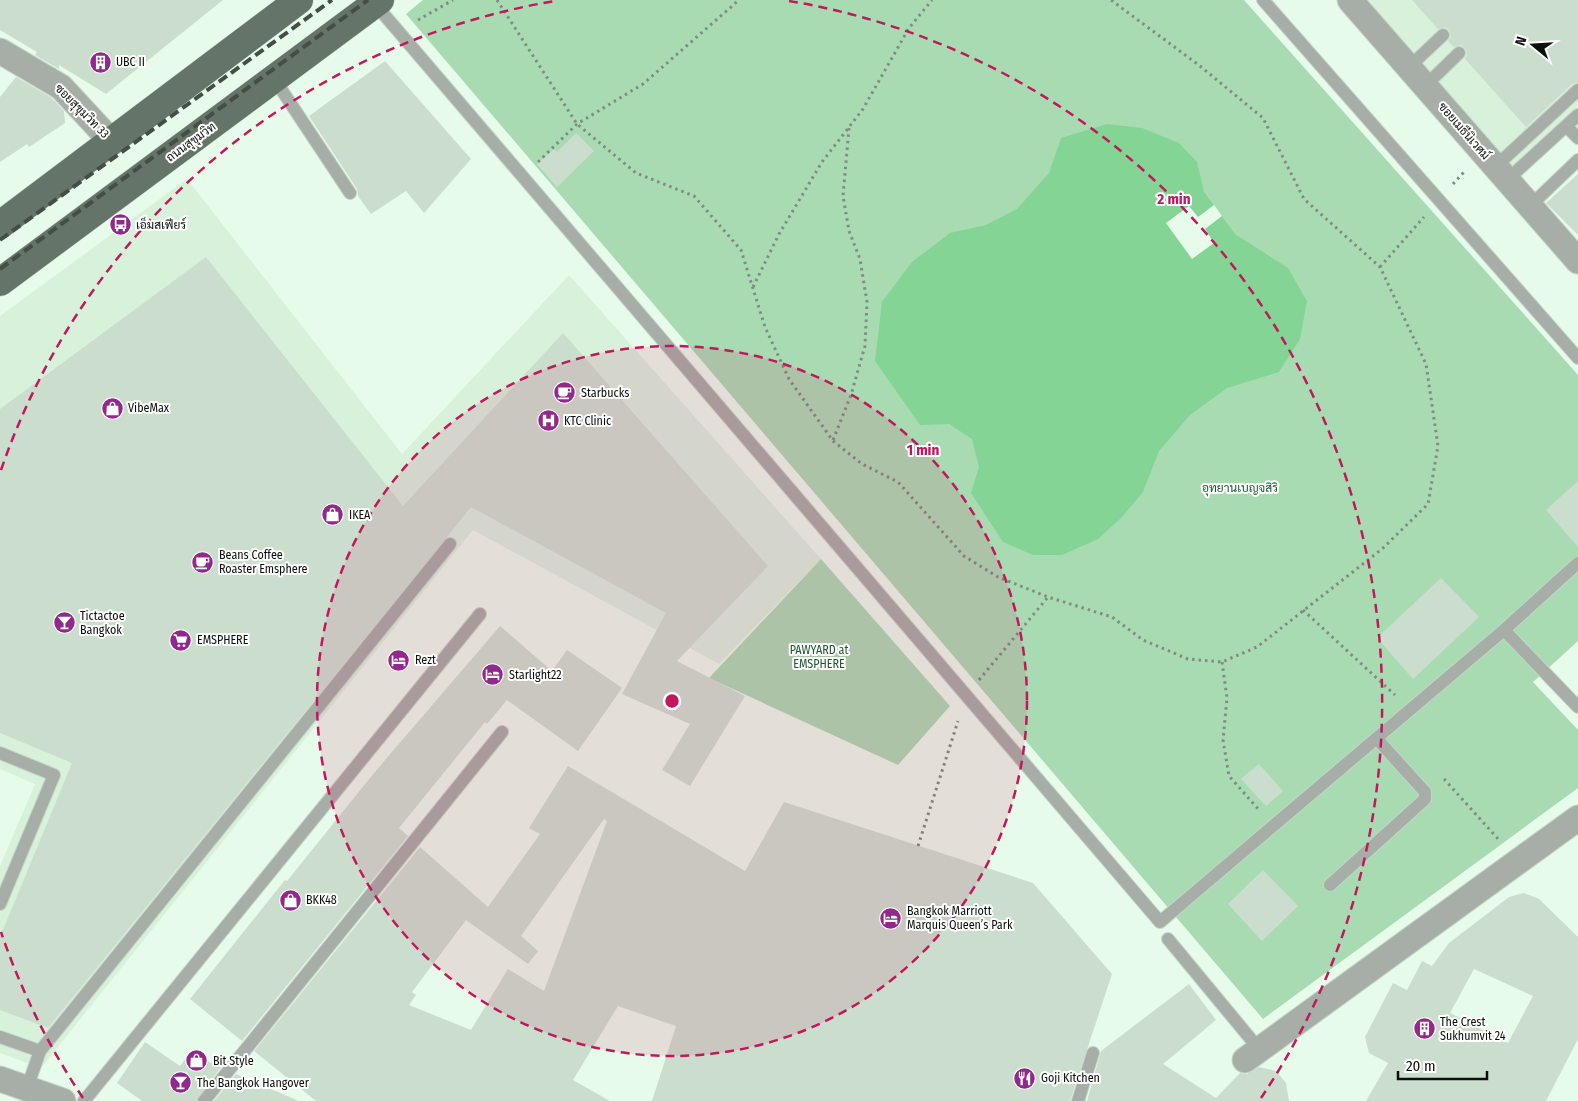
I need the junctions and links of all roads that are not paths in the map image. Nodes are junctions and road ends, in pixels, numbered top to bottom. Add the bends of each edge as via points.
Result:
1 (299, 0) edge
2 (1263, 0) edge
3 (1350, 0) edge
4 (377, 2) edge
5 (1443, 35) dead end
6 (0, 51) edge
7 (1459, 52) dead end
8 (1409, 67) junction
9 (275, 80) junction
10 (1425, 86) junction
11 (1578, 90) edge
12 (1578, 115) edge
13 (1566, 126) junction
14 (1578, 138) edge
15 (112, 142) junction
16 (1578, 160) edge
17 (1501, 174) junction
18 (350, 193) dead end
19 (1530, 206) junction
20 (0, 224) edge
21 (1578, 261) edge
22 (0, 282) edge
23 (1578, 358) edge
24 (450, 544) dead end
25 (1578, 563) edge
26 (480, 614) dead end
27 (1504, 630) junction
28 (1578, 707) edge
29 (502, 732) dead end
30 (1377, 739) junction
31 (0, 754) edge
32 (1578, 818) edge
33 (1330, 885) dead end
34 (0, 904) edge
35 (1168, 939) dead end
36 (0, 1037) edge
37 (40, 1051) junction
38 (1093, 1054) dead end
39 (1252, 1054) joint
40 (0, 1079) edge
41 (27, 1088) junction
42 (62, 1101) edge
43 (84, 1101) edge
44 (204, 1101) edge
45 (1078, 1101) edge

1 - 15 main road
2 - 23 lane
3 - 8 street, ซอยเมธีนิเวศม์
4 - 9 main road, ถนนสุขุมวิท
4 - 30 lane via 399,34 1160,922
5 - 8 lane
6 - 15 street, ซอยสุขุมวิท 33 via 61,87
7 - 10 lane
8 - 10 street, ซอยเมธีนิเวศม์
9 - 18 lane
9 - 22 main road, ถนนสุขุมวิท
10 - 17 street, ซอยเมธีนิเวศม์
11 - 17 lane
12 - 13 lane
13 - 14 lane
13 - 17 lane
15 - 20 main road
16 - 19 lane
17 - 19 street, ซอยเมธีนิเวศม์
19 - 21 street, ซอยเมธีนิเวศม์
24 - 37 lane
25 - 27 lane
26 - 43 lane
27 - 28 lane
27 - 30 lane
29 - 44 lane
30 - 33 lane via 1425,792 1426,799
31 - 34 lane via 54,775
32 - 39 street
35 - 39 lane
36 - 37 lane
37 - 41 lane
38 - 45 lane
40 - 41 street
41 - 42 street

